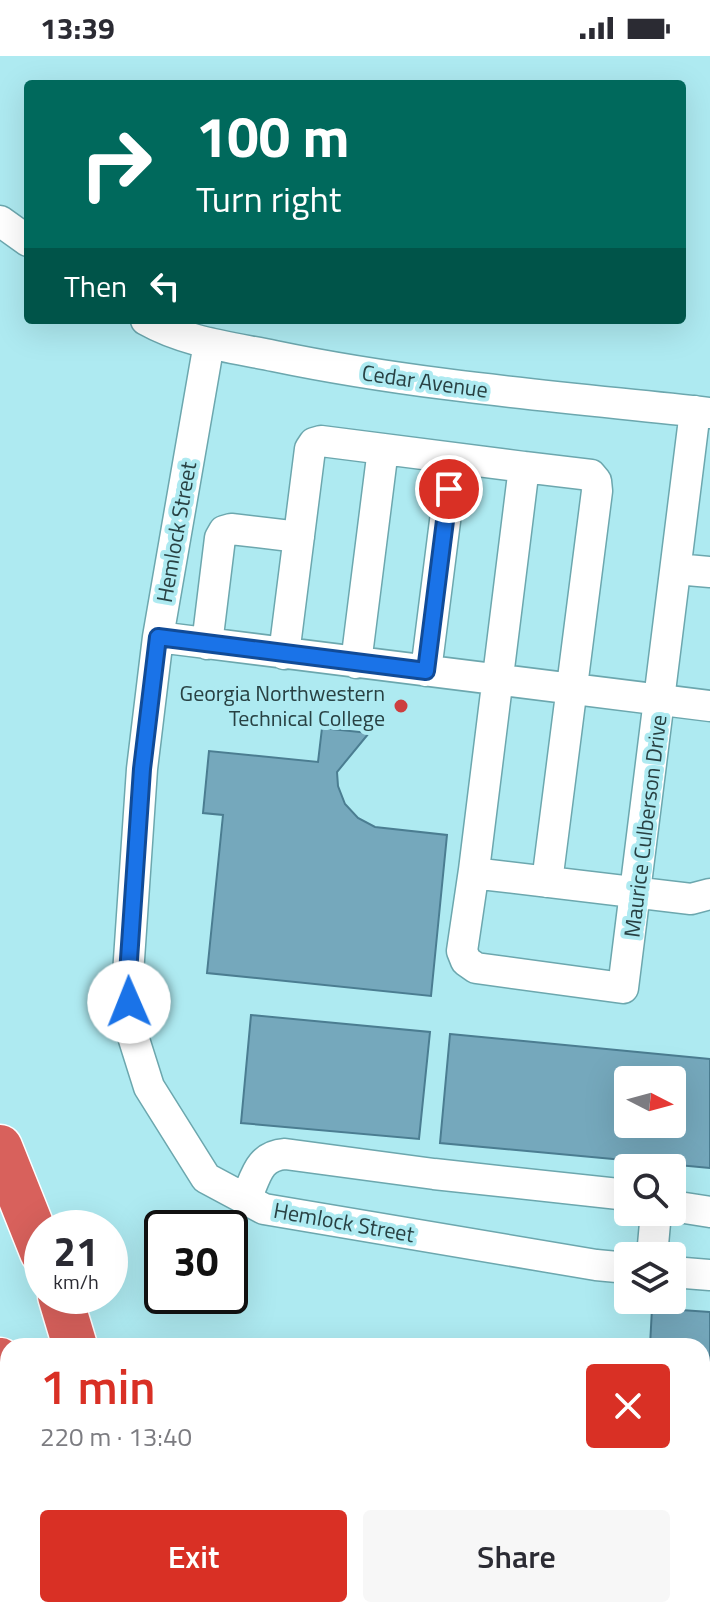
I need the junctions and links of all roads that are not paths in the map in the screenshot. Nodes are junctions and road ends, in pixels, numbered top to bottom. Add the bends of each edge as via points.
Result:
1 (0, 221) edge
2 (24, 238) edge
3 (153, 324) edge
4 (209, 343) junction
5 (702, 412) edge
6 (383, 449) junction
7 (453, 458) junction
8 (524, 467) junction
9 (299, 537) junction
10 (676, 569) junction
11 (710, 572) edge
12 (158, 637) junction
13 (207, 644) junction
14 (284, 654) junction
15 (356, 663) junction
16 (426, 671) junction
17 (497, 680) junction
18 (572, 689) junction
19 (661, 700) junction
20 (710, 706) edge
21 (474, 870) junction
22 (547, 882) junction
23 (636, 892) junction
24 (710, 894) edge
25 (0, 1147) edge
26 (614, 1193) edge
27 (246, 1199) junction
28 (686, 1208) edge
29 (25, 1210) edge
30 (710, 1212) edge
31 (614, 1267) edge
32 (686, 1273) edge
33 (710, 1275) edge
34 (65, 1314) edge
35 (73, 1338) edge

1 - 2 street
3 - 4 street, Cedar Avenue
4 - 5 street, Cedar Avenue via 385,377
4 - 12 street, Hemlock Street
5 - 10 street, Maurice Culberson Drive
6 - 7 street
6 - 9 street via 314,443
6 - 15 street
7 - 8 street
7 - 16 street
8 - 17 street
8 - 18 street via 591,475 596,481
9 - 13 street via 224,531
9 - 14 street
10 - 11 street
10 - 19 street, Maurice Culberson Drive
12 - 13 street
12 - 27 street, Hemlock Street via 142,769 128,974 131,1030 149,1087 206,1178
13 - 14 street
14 - 15 street
15 - 16 street
16 - 17 street
17 - 18 street
17 - 21 street
18 - 19 street
18 - 22 street
19 - 20 street
19 - 23 street, Maurice Culberson Drive
21 - 22 street
21 - 23 street, Maurice Culberson Drive via 462,951 466,961 476,968 623,988
22 - 23 street
23 - 24 street via 691,899
25 - 29 highway
26 - 27 street via 285,1154 262,1163
27 - 31 street, Hemlock Street via 264,1209
28 - 30 street
32 - 33 street
34 - 35 highway

